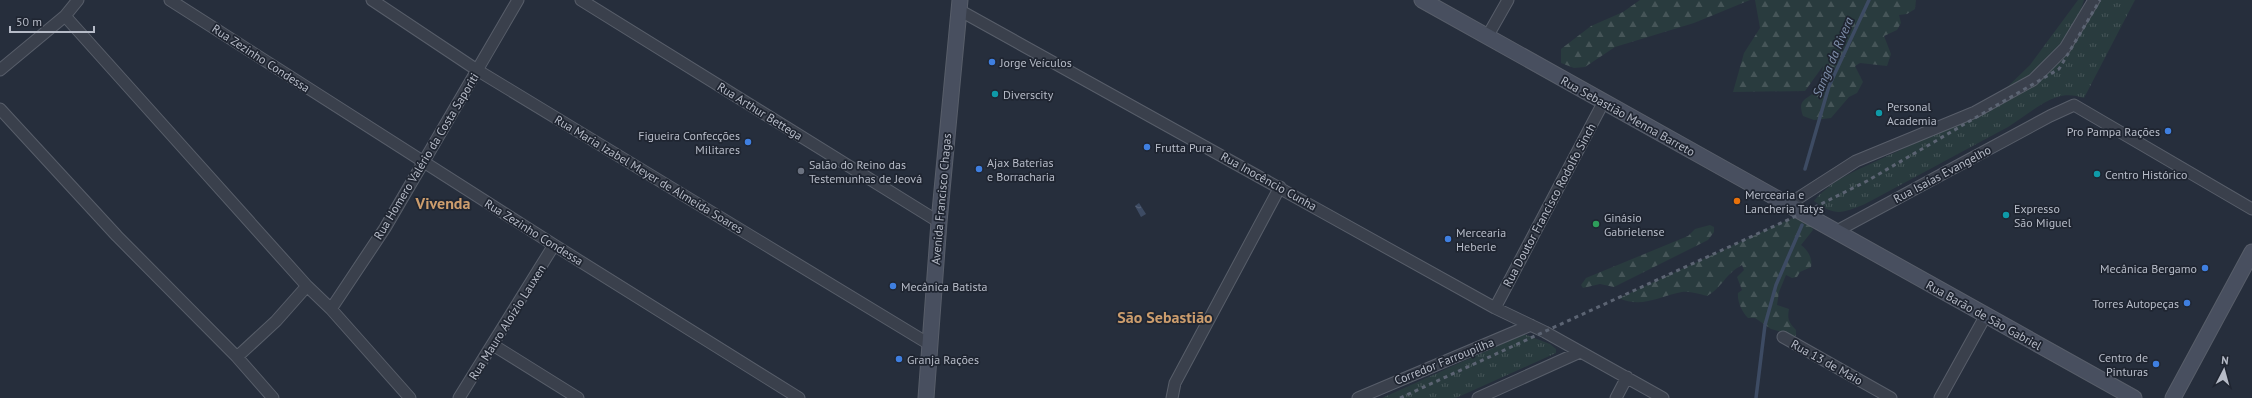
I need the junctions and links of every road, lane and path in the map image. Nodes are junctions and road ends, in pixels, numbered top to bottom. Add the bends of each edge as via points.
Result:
1 (78, 0) edge
2 (170, 0) edge
3 (372, 0) edge
4 (518, 0) edge
5 (581, 0) edge
6 (1422, 0) edge
7 (1508, 0) edge
8 (2094, 0) edge
9 (959, 5) edge
10 (65, 16) junction
11 (1487, 37) junction
12 (0, 70) edge
13 (477, 70) junction
14 (1603, 103) junction
15 (0, 109) edge
16 (423, 162) junction
17 (1280, 187) junction
18 (1789, 204) junction
19 (2252, 209) edge
20 (939, 222) junction
21 (1835, 232) junction
22 (554, 245) junction
23 (2252, 252) edge
24 (307, 286) junction
25 (1495, 308) junction
26 (331, 309) junction
27 (1986, 315) junction
28 (1531, 325) junction
29 (1783, 337) dead end
30 (494, 344) junction
31 (929, 344) junction
32 (1580, 352) junction
33 (237, 357) junction
34 (1627, 377) junction
35 (923, 397) edge
36 (273, 398) edge
37 (410, 398) edge
38 (459, 398) edge
39 (578, 398) edge
40 (798, 398) edge
41 (1172, 398) edge
42 (1358, 398) edge
43 (1478, 398) edge
44 (1616, 398) edge
45 (1663, 398) edge
46 (1891, 398) edge
47 (1940, 398) edge
48 (2134, 398) edge
49 (2173, 398) edge

1 - 10 street
2 - 16 street, Rua Zezinho Condessa
3 - 13 street, Rua Maria Izabel Meyer de Almeida Soares
4 - 13 street, Rua Homero Valério da Costa Saporiti
5 - 20 street, Rua Arthur Bettega
6 - 11 main road, Rua Sebastião Menna Barreto
7 - 11 street
8 - 18 street via 2065,48 2033,80 1975,112 1856,161
9 - 17 street, Rua Inocêncio Cunha
9 - 20 main road, Avenida Francisco Chagas
10 - 12 street
10 - 24 street
11 - 14 main road, Rua Sebastião Menna Barreto
13 - 16 street, Rua Homero Valério da Costa Saporiti
13 - 31 street, Rua Maria Izabel Meyer de Almeida Soares
14 - 18 main road, Rua Sebastião Menna Barreto
14 - 25 street, Rua Doutor Francisco Rodolfo Sinch
15 - 33 street via 117,236
16 - 22 street, Rua Zezinho Condessa
16 - 26 street, Rua Homero Valério da Costa Saporiti via 385,228
17 - 25 street, Rua Inocêncio Cunha
17 - 41 street via 1175,383
18 - 21 main road, Rua Sebastião Menna Barreto
19 - 21 street, Rua Isaías Evangelho via 2074,105
20 - 31 main road, Avenida Francisco Chagas
21 - 27 main road, Rua Barão de São Gabriel
22 - 30 street, Rua Mauro Aloízio Lauxen
22 - 40 street, Rua Zezinho Condessa
23 - 49 main road
24 - 26 street
24 - 33 street via 276,321
25 - 28 street, Rua Inocêncio Cunha
26 - 37 street
27 - 47 street
27 - 48 main road, Rua Barão de São Gabriel
28 - 32 street, Rua Inocêncio Cunha
28 - 42 street, Corredor Farroupilha
29 - 46 street, Rua 13 de Maio
30 - 38 street, Rua Mauro Aloízio Lauxen
30 - 39 street
31 - 35 main road, Avenida Francisco Chagas
32 - 34 street, Rua Inocêncio Cunha
32 - 43 street
33 - 36 street
34 - 44 street
34 - 45 street, Rua Inocêncio Cunha

